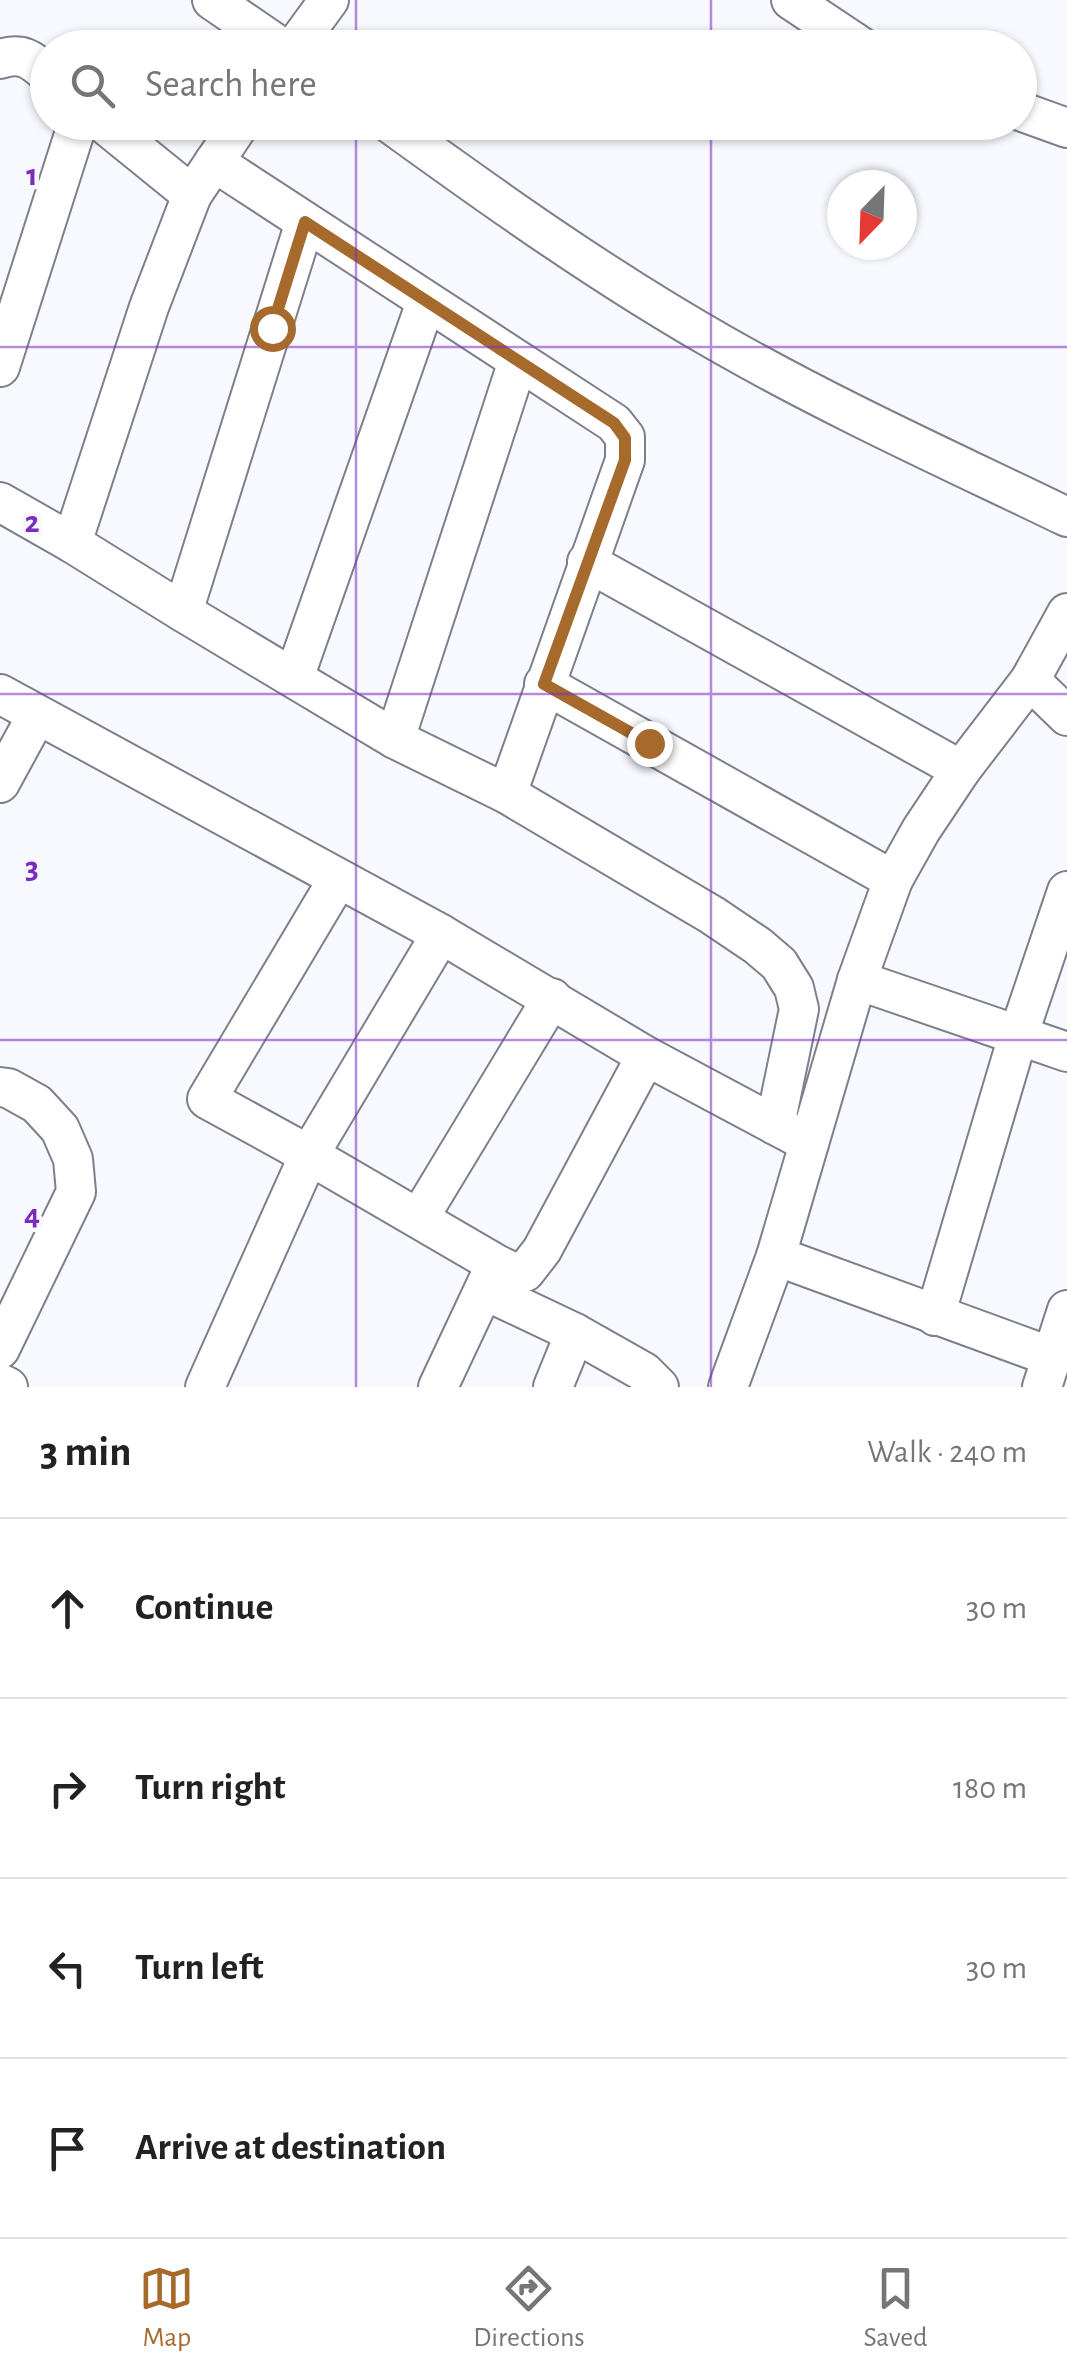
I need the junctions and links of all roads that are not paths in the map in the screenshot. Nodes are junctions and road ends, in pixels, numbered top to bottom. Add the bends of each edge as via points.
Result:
1 (212, 0) edge
2 (328, 0) edge
3 (791, 0) edge
4 (256, 30) edge
5 (307, 30) edge
6 (836, 30) edge
7 (0, 60) edge
8 (30, 61) edge
9 (1037, 118) edge
10 (1067, 128) edge
11 (72, 140) edge
12 (124, 140) edge
13 (229, 140) edge
14 (413, 140) edge
15 (214, 162) junction
16 (192, 195) junction
17 (305, 222) junction
18 (426, 302) junction
19 (518, 361) junction
20 (0, 367) edge
21 (0, 502) edge
22 (1067, 518) edge
23 (72, 543) junction
24 (587, 562) junction
25 (183, 612) junction
26 (1067, 614) edge
27 (294, 678) junction
28 (1030, 680) junction
29 (544, 684) junction
30 (0, 694) edge
31 (37, 715) junction
32 (1067, 716) edge
33 (395, 739) junction
34 (961, 770) junction
35 (0, 783) edge
36 (507, 794) junction
37 (338, 878) junction
38 (892, 880) junction
39 (1067, 890) edge
40 (442, 934) junction
41 (858, 980) junction
42 (552, 998) junction
43 (1018, 1036) junction
44 (1067, 1052) edge
45 (646, 1056) junction
46 (0, 1086) edge
47 (775, 1125) junction
48 (809, 1144) junction
49 (308, 1154) junction
50 (419, 1218) junction
51 (776, 1256) junction
52 (490, 1277) junction
53 (1067, 1310) edge
54 (934, 1316) junction
55 (575, 1333) junction
56 (0, 1349) edge
57 (1051, 1377) edge
58 (0, 1383) edge
59 (8, 1387) edge
60 (205, 1387) edge
61 (438, 1387) edge
62 (553, 1387) edge
63 (659, 1387) edge
64 (728, 1387) edge

1 - 4 street
2 - 5 street
3 - 6 street
7 - 8 street via 15,55
9 - 10 street
11 - 20 street
12 - 16 street
13 - 15 street
14 - 22 street via 724,345
15 - 16 street
15 - 17 street
16 - 23 street
17 - 18 street
17 - 25 street
18 - 19 street
18 - 27 street
19 - 24 street via 614,423 625,438 625,460
19 - 33 street
21 - 23 street
23 - 25 street
24 - 29 street
24 - 34 street
25 - 27 street
26 - 28 street
27 - 33 street
28 - 32 street
28 - 34 street
29 - 36 street
29 - 38 street
30 - 31 street
31 - 35 street
31 - 37 street
33 - 36 street
34 - 38 street
36 - 47 street via 780,964 799,1009
37 - 40 street
37 - 49 street via 207,1099
38 - 41 street
39 - 43 street
40 - 42 street
40 - 49 street
41 - 43 street
41 - 48 street
42 - 45 street
42 - 50 street
43 - 44 street
43 - 54 street
45 - 47 street
45 - 52 street via 532,1264 525,1272
46 - 56 street via 37,1104 60,1129 73,1159 76,1192
47 - 48 street
48 - 51 street
49 - 50 street
49 - 60 street
50 - 52 street
51 - 54 street
51 - 64 street
52 - 55 street
52 - 61 street
53 - 57 street
54 - 57 street
55 - 62 street
55 - 63 street
58 - 59 street

